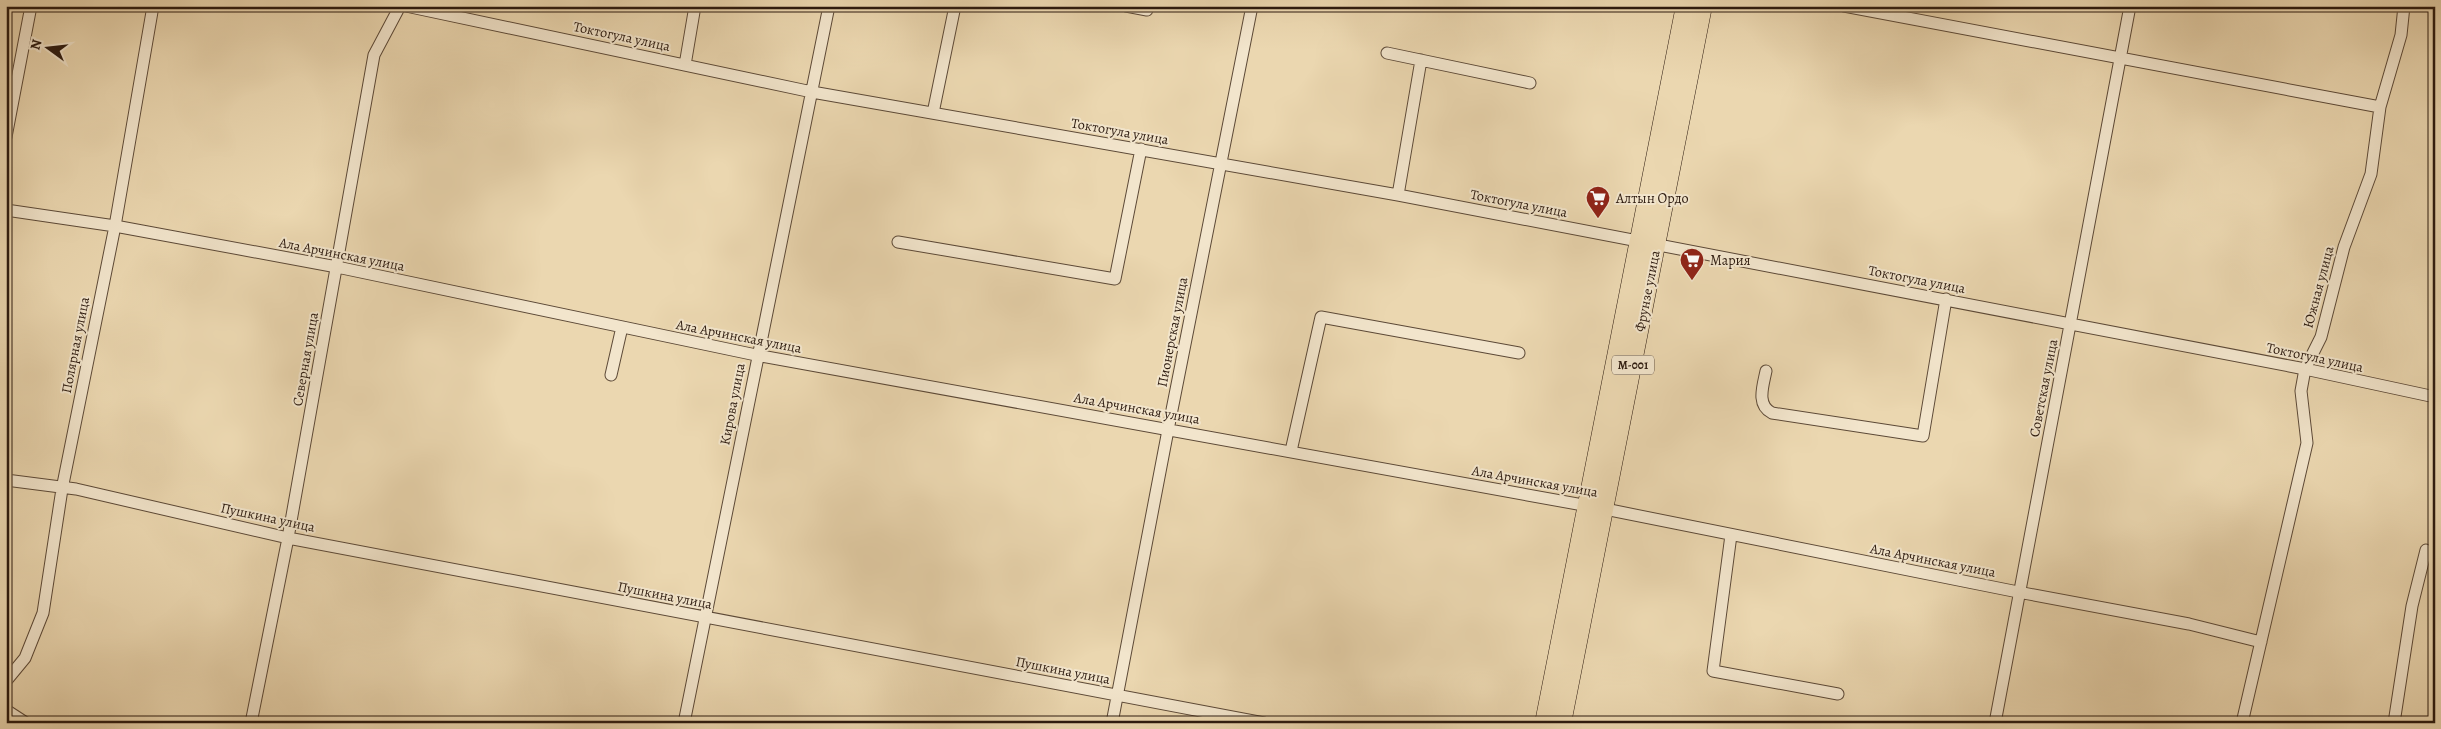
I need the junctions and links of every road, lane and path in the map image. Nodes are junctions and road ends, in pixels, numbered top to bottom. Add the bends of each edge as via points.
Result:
1 (31, 6) edge
2 (153, 6) edge
3 (400, 6) edge
4 (406, 6) edge
5 (695, 6) edge
6 (829, 6) edge
7 (956, 6) edge
8 (1126, 6) edge
9 (1148, 6) edge
10 (1252, 6) edge
11 (1685, 6) edge
12 (1703, 6) edge
13 (1844, 6) edge
14 (2130, 6) edge
15 (2404, 6) edge
16 (1387, 53) dead end
17 (2121, 58) junction
18 (1421, 60) junction
19 (685, 65) junction
20 (1530, 83) dead end
21 (812, 92) junction
22 (2380, 107) junction
23 (933, 113) junction
24 (6, 137) edge
25 (1141, 149) junction
26 (1220, 163) junction
27 (1398, 195) junction
28 (6, 210) edge
29 (115, 226) junction
30 (898, 242) dead end
31 (1648, 243) junction
32 (337, 267) junction
33 (1946, 300) junction
34 (2071, 324) junction
35 (622, 327) junction
36 (1519, 353) dead end
37 (756, 355) junction
38 (2306, 369) junction
39 (1766, 371) dead end
40 (611, 375) dead end
41 (2435, 397) edge
42 (1168, 430) junction
43 (1291, 451) junction
44 (6, 480) edge
45 (62, 489) junction
46 (1588, 506) junction
47 (1605, 509) junction
48 (1731, 535) junction
49 (288, 538) junction
50 (2426, 550) dead end
51 (2018, 592) junction
52 (706, 618) junction
53 (2261, 642) junction
54 (6, 681) edge
55 (1838, 694) dead end
56 (1118, 696) junction
57 (6, 710) edge
58 (26, 723) edge
59 (251, 723) edge
60 (684, 723) edge
61 (1112, 723) edge
62 (1264, 723) edge
63 (1544, 723) edge
64 (1562, 723) edge
65 (1995, 723) edge
66 (2242, 723) edge
67 (2394, 723) edge

1 - 24 street
2 - 29 street, Полярная улица
3 - 32 street, Северная улица via 374,55
4 - 19 street, Токтогула улица
5 - 19 street, Токтогула улица
6 - 21 street, Кирова улица
7 - 23 street
8 - 9 street via 1147,10
10 - 26 street, Пионерская улица
11 - 31 main road, Фрунзе улица / M-001
12 - 31 main road, Фрунзе улица / M-001
13 - 17 street
14 - 17 street, Советская улица
15 - 22 street, Южная улица via 2401,35
16 - 18 street
17 - 22 street
17 - 34 street, Советская улица
18 - 20 street
18 - 27 street
19 - 21 street, Токтогула улица
21 - 23 street, Токтогула улица
21 - 37 street, Кирова улица
22 - 38 street, Южная улица via 2371,174 2344,247 2321,337
23 - 25 street, Токтогула улица
25 - 26 street, Токтогула улица
25 - 30 street via 1115,278
26 - 27 street, Токтогула улица
26 - 42 street, Пионерская улица
27 - 31 street, Токтогула улица
28 - 29 street, Ала Арчинская улица
29 - 32 street, Ала Арчинская улица
29 - 45 street, Полярная улица
31 - 33 street, Токтогула улица
31 - 46 main road, Фрунзе улица / M-001
31 - 47 main road, Фрунзе улица / M-001
32 - 35 street, Ала Арчинская улица
32 - 49 street, Северная улица
33 - 34 street, Токтогула улица
33 - 39 street via 1923,436 1772,413 1762,404
34 - 38 street, Токтогула улица
34 - 51 street, Советская улица
35 - 37 street, Ала Арчинская улица
35 - 40 street
36 - 43 street via 1321,317
37 - 42 street, Ала Арчинская улица
37 - 52 street, Кирова улица
38 - 41 street, Токтогула улица
38 - 53 street, Южная улица via 2301,392 2307,443
42 - 43 street, Ала Арчинская улица
42 - 56 street, Пионерская улица
43 - 46 street, Ала Арчинская улица
44 - 45 street, Пушкина улица
45 - 49 street, Пушкина улица
45 - 54 street, Полярная улица via 43,613 25,658
46 - 47 street, Ала Арчинская улица
46 - 63 main road, Фрунзе улица / M-001
47 - 48 street, Ала Арчинская улица
47 - 64 main road, Фрунзе улица / M-001
48 - 51 street, Ала Арчинская улица
48 - 55 street via 1713,671
49 - 52 street, Пушкина улица
49 - 59 street, Северная улица
50 - 67 street via 2412,606
51 - 53 street, Ала Арчинская улица via 2190,624
51 - 65 street, Советская улица
52 - 56 street, Пушкина улица
52 - 60 street, Кирова улица
53 - 66 street, Южная улица
56 - 61 street, Пионерская улица
56 - 62 street, Пушкина улица
57 - 58 street

